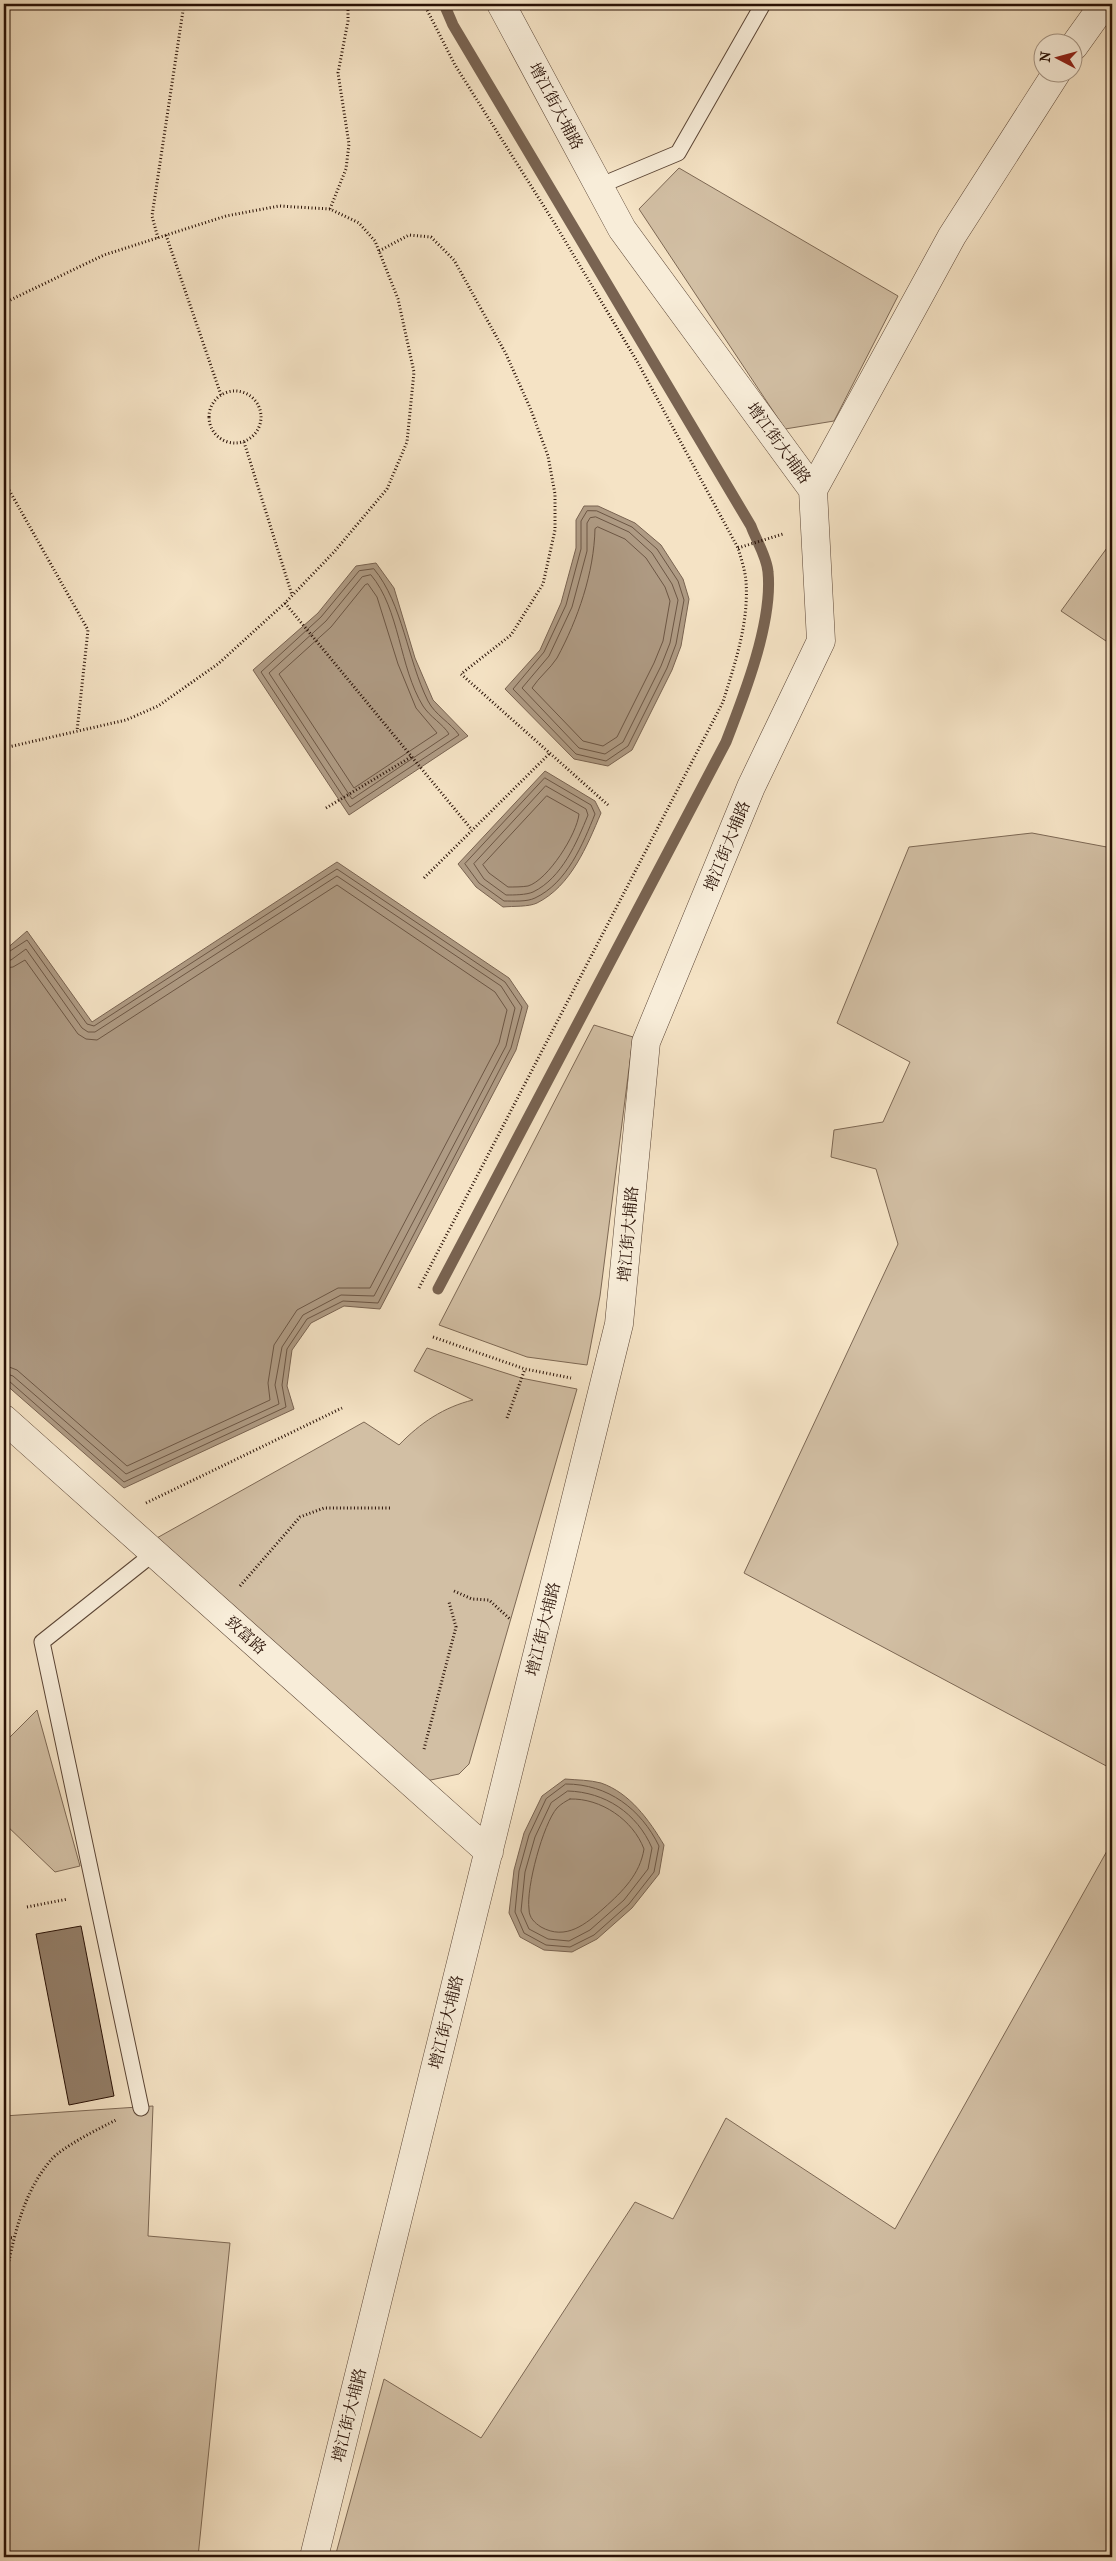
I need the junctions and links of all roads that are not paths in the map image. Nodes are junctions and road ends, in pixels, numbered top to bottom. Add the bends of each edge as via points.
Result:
1 (501, 4) edge
2 (763, 4) edge
3 (1104, 4) edge
4 (1084, 32) edge
5 (1051, 82) edge
6 (599, 186) junction
7 (813, 490) junction
8 (4, 1419) edge
9 (154, 1553) junction
10 (488, 1852) junction
11 (141, 2108) road end
12 (314, 2557) edge

1 - 6 street, 增江街大埔路
2 - 6 lane via 678,153
3 - 4 street
5 - 7 street via 952,236
6 - 7 street, 增江街大埔路 via 622,229
7 - 10 street, 增江街大埔路 via 822,641 752,787 646,1042 619,1324
8 - 9 street, 致富路
9 - 10 street, 致富路
9 - 11 lane via 42,1642
10 - 12 street, 增江街大埔路

